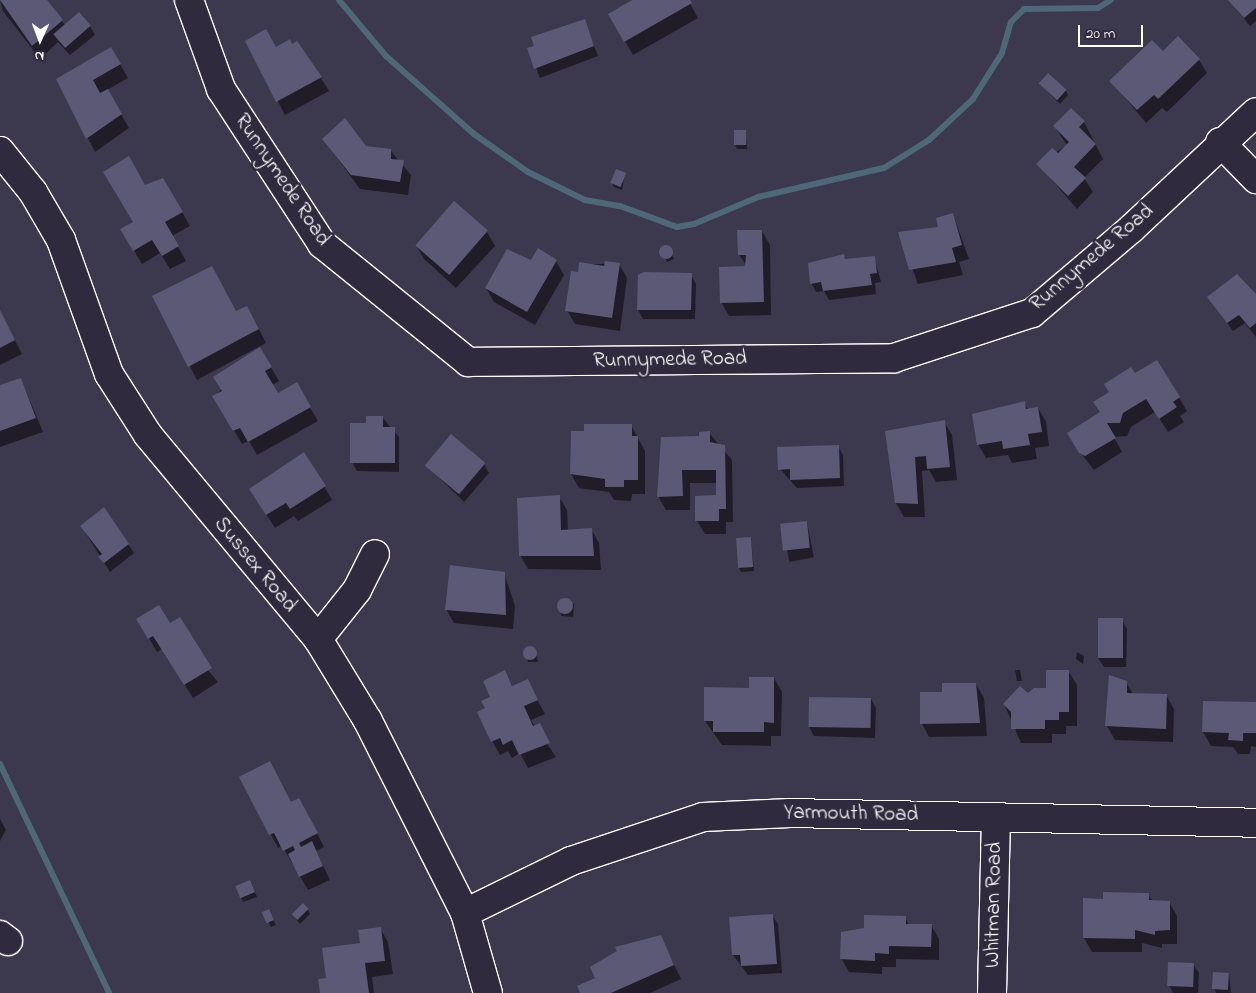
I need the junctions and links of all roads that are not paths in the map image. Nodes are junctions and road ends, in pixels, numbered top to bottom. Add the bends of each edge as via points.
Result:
1 (189, 0) edge
2 (1256, 112) edge
3 (1220, 142) junction
4 (0, 151) edge
5 (1256, 178) edge
6 (375, 554) dead end
7 (318, 639) junction
8 (996, 818) junction
9 (1256, 823) edge
10 (464, 913) junction
11 (488, 993) edge
12 (992, 993) edge

1 - 3 street, Runnymede Road via 221,89 322,244 468,362 894,358 1032,313 1131,229
2 - 3 street, Runnymede Road
3 - 5 street
4 - 7 street, Sussex Road via 33,192 61,240 109,374 148,435
6 - 7 street via 357,590
7 - 10 street, Sussex Road via 399,776
8 - 9 street, Yarmouth Road
8 - 10 street, Yarmouth Road via 790,813 703,817 571,861
8 - 12 street, Whitman Road
10 - 11 street, Sussex Road

